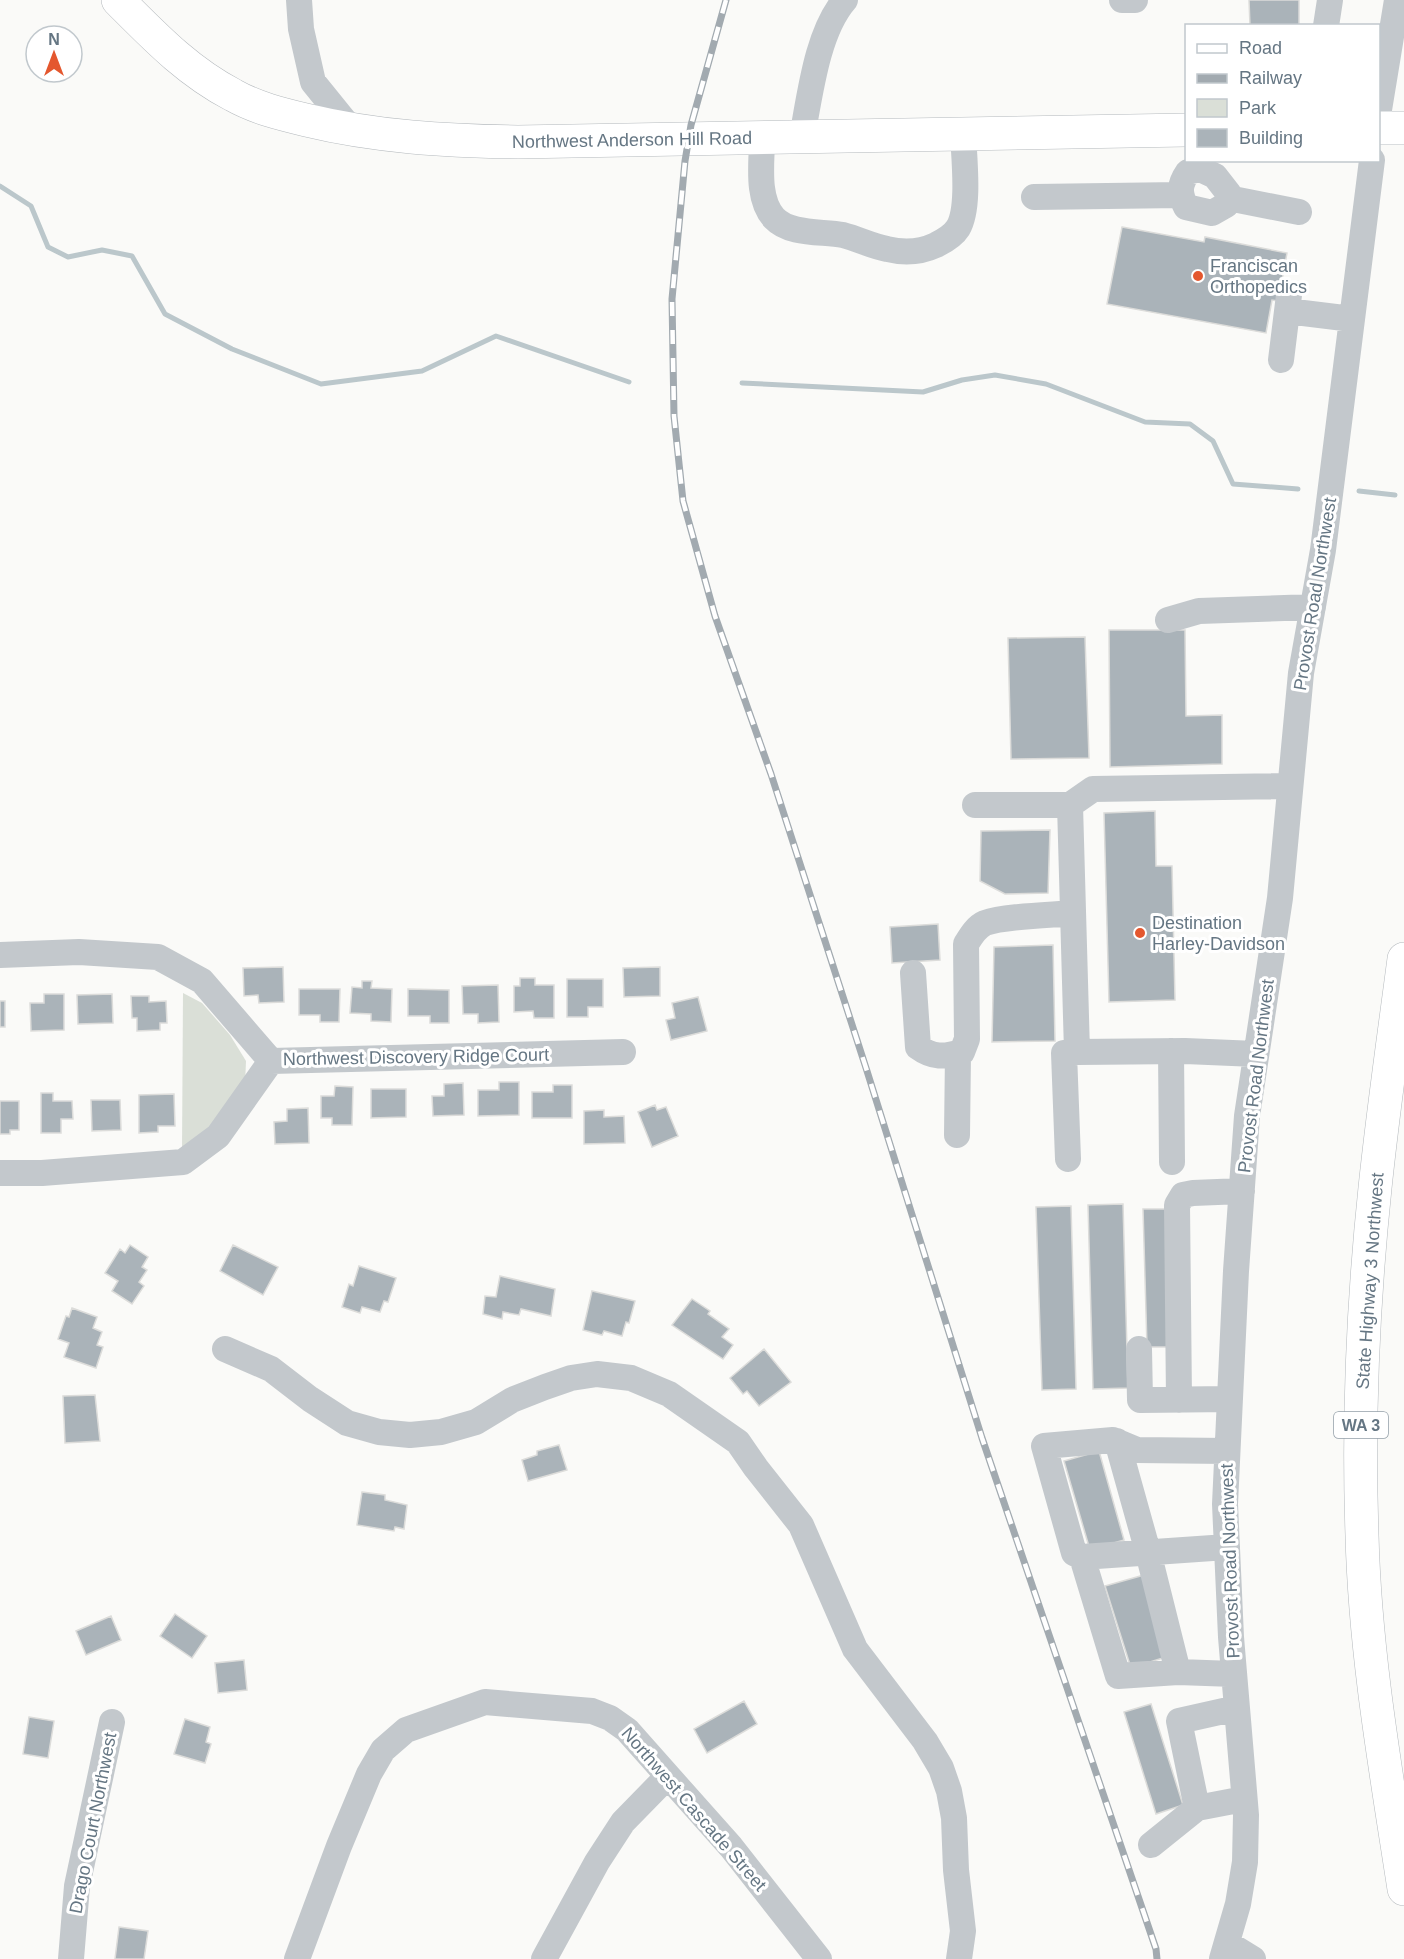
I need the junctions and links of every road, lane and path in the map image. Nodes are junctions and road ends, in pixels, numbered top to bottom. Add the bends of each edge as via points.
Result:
1 (118, 0) edge
2 (299, 0) edge
3 (845, 0) edge
4 (1122, 0) edge
5 (1135, 0) edge
6 (1330, 0) edge
7 (1397, 0) edge
8 (1326, 24) edge
9 (1380, 104) edge
10 (1380, 128) edge
11 (1404, 128) edge
12 (351, 129) junction
13 (1185, 130) edge
14 (963, 133) junction
15 (802, 137) junction
16 (762, 138) junction
17 (1372, 162) edge
18 (1200, 165) edge
19 (1180, 195) junction
20 (1034, 197) dead end
21 (1228, 198) junction
22 (1299, 212) dead end
23 (1352, 319) junction
24 (1281, 360) dead end
25 (1313, 607) junction
26 (1168, 620) dead end
27 (1290, 786) junction
28 (1070, 805) junction
29 (975, 806) dead end
30 (1073, 913) junction
31 (0, 955) edge
32 (1404, 959) edge
33 (914, 973) dead end
34 (1171, 1051) junction
35 (623, 1052) dead end
36 (1077, 1052) junction
37 (958, 1053) junction
38 (1256, 1054) junction
39 (271, 1061) junction
40 (957, 1135) dead end
41 (1068, 1160) dead end
42 (1172, 1162) dead end
43 (0, 1173) edge
44 (1242, 1191) junction
45 (225, 1349) dead end
46 (1139, 1349) dead end
47 (1230, 1399) junction
48 (1179, 1400) junction
49 (1117, 1441) junction
50 (1227, 1451) junction
51 (1227, 1546) junction
52 (1148, 1552) junction
53 (1082, 1557) junction
54 (1178, 1672) junction
55 (1234, 1674) junction
56 (1237, 1708) junction
57 (112, 1722) dead end
58 (668, 1776) junction
59 (1244, 1799) junction
60 (1197, 1808) junction
61 (1151, 1845) dead end
62 (1404, 1889) edge
63 (1224, 1951) edge
64 (71, 1959) edge
65 (297, 1959) edge
66 (544, 1959) edge
67 (819, 1959) edge
68 (959, 1959) edge
69 (1253, 1959) edge

1 - 12 main road, Northwest Anderson Hill Road via 169,51 228,93 269,111
2 - 12 street via 313,82
3 - 15 street via 834,12 816,66
4 - 5 street
6 - 8 street
7 - 9 street
10 - 11 main road
12 - 16 main road, Northwest Anderson Hill Road via 455,141
13 - 14 main road, Northwest Anderson Hill Road
14 - 15 main road, Northwest Anderson Hill Road
14 - 16 street via 962,219 957,231 945,240 915,251 888,249 845,236 783,226 766,205
15 - 16 main road, Northwest Anderson Hill Road
17 - 23 street, Provost Road Northwest
18 - 19 street via 1180,183
18 - 21 street via 1215,176
19 - 20 street
19 - 21 street via 1186,207 1212,213 1226,205
21 - 22 street
23 - 24 street via 1288,303
23 - 25 street, Provost Road Northwest
25 - 26 street via 1199,611
25 - 27 street, Provost Road Northwest via 1301,673
27 - 28 street via 1093,789
27 - 38 street, Provost Road Northwest via 1280,898
28 - 29 street
28 - 30 street
30 - 36 street
30 - 37 street via 1004,920 984,924 974,931 966,944 967,1039
31 - 39 street, Northwest Discovery Ridge Court via 78,952 158,957 202,981
32 - 62 main road, State Highway 3 Northwest / WA 3 via 1375,1188 1361,1432 1368,1638
33 - 37 street via 918,1047 928,1054 945,1057
34 - 36 street
34 - 38 street
34 - 42 street
35 - 39 street, Northwest Discovery Ridge Court
36 - 41 street via 1064,1053
37 - 40 street
38 - 44 street, Provost Road Northwest
39 - 43 street via 218,1136 183,1162
44 - 47 street, Provost Road Northwest
44 - 48 street via 1193,1192 1183,1195 1176,1205
45 - 68 street via 271,1369 347,1423 378,1432 441,1432 476,1422 512,1400 545,1387 597,1374 631,1378 669,1394 738,1442 801,1525 855,1649 941,1768 954,1818 963,1931
46 - 48 street via 1140,1400
47 - 48 street
47 - 50 street, Provost Road Northwest
49 - 50 street via 1137,1450
49 - 52 street
49 - 53 street via 1044,1446 1074,1552
50 - 51 street, Provost Road Northwest
51 - 52 street
51 - 55 street, Provost Road Northwest
52 - 53 street
52 - 54 street
53 - 54 street via 1118,1676
54 - 55 street
55 - 56 street, Provost Road Northwest
56 - 59 street, Provost Road Northwest
56 - 60 street via 1179,1721
57 - 64 street, Drago Court Northwest via 77,1886
58 - 65 street, Northwest Cascade Street via 627,1730 592,1712 485,1702 406,1730 383,1750 369,1774
58 - 66 street via 623,1822
58 - 67 street, Northwest Cascade Street via 731,1847
59 - 60 street
59 - 63 street, Provost Road Northwest via 1245,1862
60 - 61 street
63 - 69 street

